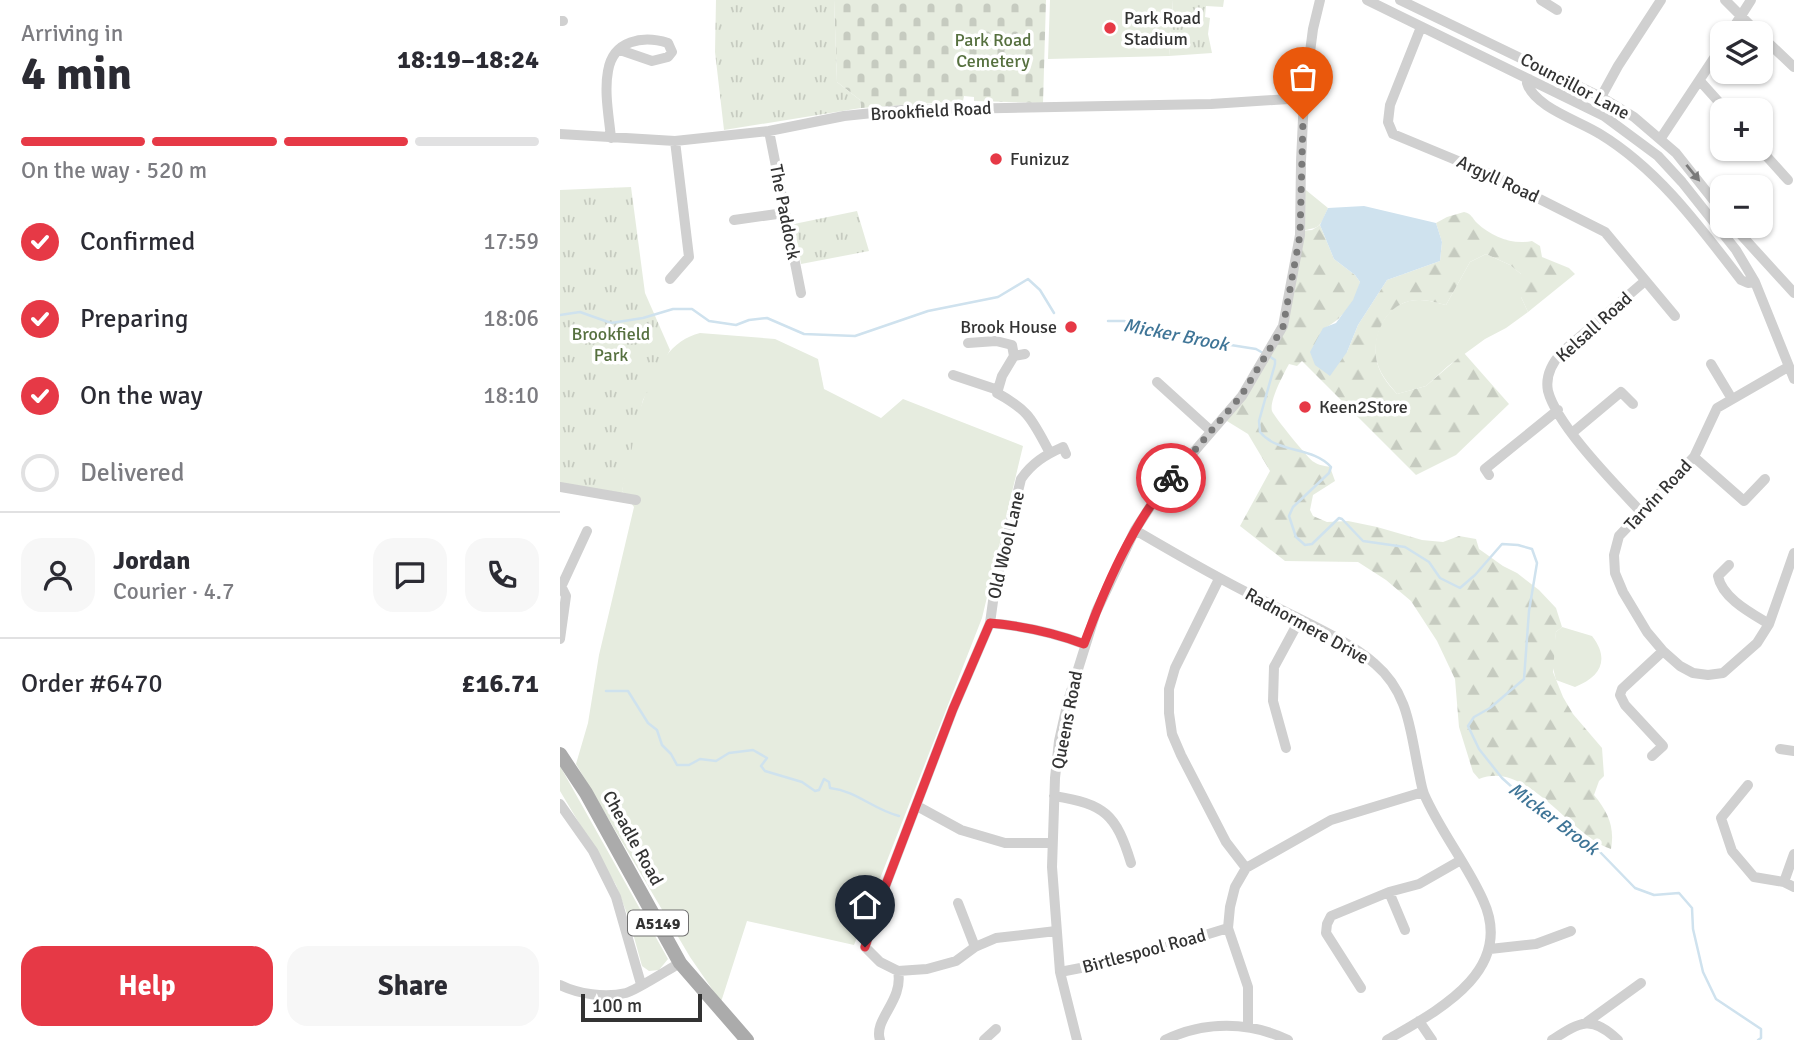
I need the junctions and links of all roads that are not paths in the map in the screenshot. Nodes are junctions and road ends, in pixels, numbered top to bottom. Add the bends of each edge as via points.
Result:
1 (1320, 0) edge
2 (1327, 0) edge
3 (1367, 0) edge
4 (1400, 0) edge
5 (1541, 0) edge
6 (1661, 0) edge
7 (1725, 0) edge
8 (1751, 0) edge
9 (1556, 10) dead end
10 (1741, 16) junction
11 (1738, 21) edge
12 (1746, 21) edge
13 (1420, 27) junction
14 (1313, 29) junction
15 (1773, 47) edge
16 (620, 50) dead end
17 (1710, 65) edge
18 (1794, 67) edge
19 (1529, 79) junction
20 (1700, 81) junction
21 (1601, 97) junction
22 (1304, 98) junction
23 (1715, 98) edge
24 (769, 131) junction
25 (560, 134) edge
26 (611, 138) junction
27 (1661, 138) junction
28 (675, 141) junction
29 (1771, 161) edge
30 (1788, 180) dead end
31 (1710, 195) edge
32 (784, 212) junction
33 (734, 220) dead end
34 (1743, 238) edge
35 (1746, 242) junction
36 (1736, 250) junction
37 (670, 279) dead end
38 (1645, 281) junction
39 (1755, 282) junction
40 (1793, 289) edge
41 (801, 293) dead end
42 (1675, 316) dead end
43 (968, 343) dead end
44 (1711, 364) dead end
45 (1788, 367) junction
46 (953, 375) dead end
47 (1794, 379) edge
48 (1157, 382) dead end
49 (998, 390) junction
50 (1732, 399) junction
51 (1633, 404) dead end
52 (1558, 410) junction
53 (1211, 431) junction
54 (1572, 433) junction
55 (1050, 453) junction
56 (1066, 454) dead end
57 (1694, 457) junction
58 (1489, 475) dead end
59 (1765, 479) dead end
60 (560, 487) edge
61 (636, 500) dead end
62 (1641, 512) junction
63 (1135, 530) junction
64 (587, 531) dead end
65 (1794, 553) edge
66 (1729, 565) dead end
67 (1219, 579) junction
68 (1789, 584) edge
69 (561, 585) edge
70 (1300, 620) junction
71 (990, 623) junction
72 (1769, 624) junction
73 (560, 639) edge
74 (1084, 644) junction
75 (1663, 651) junction
76 (1286, 748) dead end
77 (1780, 748) dead end
78 (1794, 751) edge
79 (560, 754) edge
80 (1652, 756) dead end
81 (1740, 787) dead end
82 (1423, 792) junction
83 (1054, 796) junction
84 (560, 804) edge
85 (917, 806) junction
86 (571, 820) junction
87 (560, 825) edge
88 (1052, 843) junction
89 (1794, 854) edge
90 (1461, 860) junction
91 (1131, 863) dead end
92 (1246, 868) junction
93 (1789, 884) edge
94 (1389, 892) junction
95 (958, 903) dead end
96 (1228, 928) junction
97 (1405, 930) dead end
98 (1571, 931) dead end
99 (1056, 932) junction
100 (975, 947) junction
101 (1490, 949) junction
102 (680, 963) junction
103 (898, 971) junction
104 (1060, 972) junction
105 (1641, 983) dead end
106 (641, 984) junction
107 (560, 985) edge
108 (1361, 988) dead end
109 (1419, 1021) junction
110 (1587, 1022) junction
111 (1248, 1027) junction
112 (996, 1029) dead end
113 (747, 1040) edge
114 (880, 1040) edge
115 (985, 1040) edge
116 (1077, 1040) edge
117 (1164, 1040) edge
118 (1288, 1040) edge
119 (1387, 1040) edge
120 (1432, 1040) edge
121 (1552, 1040) edge
122 (1618, 1040) edge

1 - 14 street
2 - 14 street
3 - 13 street, Councillor Lane
4 - 21 street, Councillor Lane
5 - 9 street
6 - 21 street
7 - 10 street
8 - 10 street
10 - 11 street
10 - 12 street
13 - 19 street, Councillor Lane
13 - 38 street, Argyll Road via 1390,105 1388,122 1393,134 1492,175 1605,232
14 - 22 street, Queens Road
15 - 18 street
16 - 26 street via 608,70
17 - 20 street
19 - 36 street, Councillor Lane via 1604,116 1648,147
19 - 39 street, Councillor Lane via 1534,97 1631,155 1741,280
20 - 23 street
20 - 27 street
21 - 27 street, Councillor Lane
22 - 24 street, Brookfield Road via 1200,105 902,110
22 - 53 street, Queens Road via 1300,235 1287,312 1270,351
24 - 28 street, Brookfield Road
24 - 32 street, The Paddock
25 - 26 street, Brookfield Road
26 - 28 street, Brookfield Road
27 -> 31 street, Councillor Lane
28 - 37 street via 690,257
29 - 30 street
32 - 33 street
32 - 41 street, The Paddock
34 - 35 street
35 - 36 street
35 - 40 street
36 - 39 street, Councillor Lane
38 - 42 street, Argyll Road
38 - 52 street, Kelsall Road via 1553,362 1548,392
39 - 45 street, Councillor Lane
43 - 49 street via 996,341 1017,352
44 - 50 street
45 - 47 street, Councillor Lane
45 - 50 street, Tarvin Road
46 - 49 street
48 - 53 street
49 - 55 street via 1020,406
50 - 57 street, Tarvin Road via 1717,408
51 - 54 street via 1621,392
52 - 54 street, Kelsall Road
52 - 58 street via 1485,469
53 - 63 street, Queens Road via 1161,490
54 - 62 street, Kelsall Road
55 - 56 street via 1063,447
55 - 71 street, Old Wool Lane via 1029,467 1021,480
57 - 59 street via 1744,501
57 - 62 street, Tarvin Road
60 - 61 street
62 - 75 street, Tarvin Road via 1619,536 1615,573 1640,622
63 - 67 street, Radnormere Drive
63 - 74 street, Queens Road via 1106,586
64 - 69 street
65 - 68 street, Tarvin Road
66 - 72 street via 1718,576 1719,582 1740,606
67 - 70 street, Radnormere Drive
67 - 92 street via 1175,668 1169,713 1181,755 1226,842
68 - 72 street, Tarvin Road
69 - 73 street via 566,596
70 - 76 street via 1274,667 1273,701
70 - 82 street, Radnormere Drive via 1362,654 1392,681 1404,699
71 - 74 street via 1035,629
71 - 85 street, Old Wool Lane
72 - 75 street, Tarvin Road via 1757,643 1723,673 1693,673
74 - 83 street, Queens Road via 1059,741
75 - 80 street via 1620,695 1663,747
77 - 78 street
79 - 102 main road, Cheadle Road / A5149
81 - 93 street via 1716,816 1732,851 1754,877
82 - 90 street, Radnormere Drive
82 - 92 street via 1331,820
83 - 88 street, Queens Road
83 - 91 street via 1078,800 1115,822
84 - 86 street
85 - 88 street via 961,830 1005,842
85 - 103 street, Old Wool Lane via 865,947
86 - 87 street
86 - 106 street via 616,897
88 - 99 street, Queens Road
89 - 93 street
90 - 94 street via 1419,884
90 - 101 street, Radnormere Drive via 1485,902
92 - 96 street via 1236,887
94 - 97 street
94 - 108 street via 1331,916 1327,924 1326,933
95 - 100 street
96 - 104 street, Birtlespool Road via 1127,959
96 - 111 street via 1248,987
98 - 101 street via 1536,944
99 - 100 street via 996,938
99 - 104 street, Queens Road
100 - 103 street via 956,961 927,970
101 - 109 street via 1468,986
102 - 106 street
102 - 113 main road, Cheadle Road / A5149
103 - 114 street via 901,984 880,1025
104 - 116 street, Queens Road
105 - 110 street
106 - 107 street via 628,993 597,994
109 - 119 street
109 - 120 street
110 - 121 street
110 - 122 street
111 - 117 street via 1201,1028
111 - 118 street
112 - 115 street

